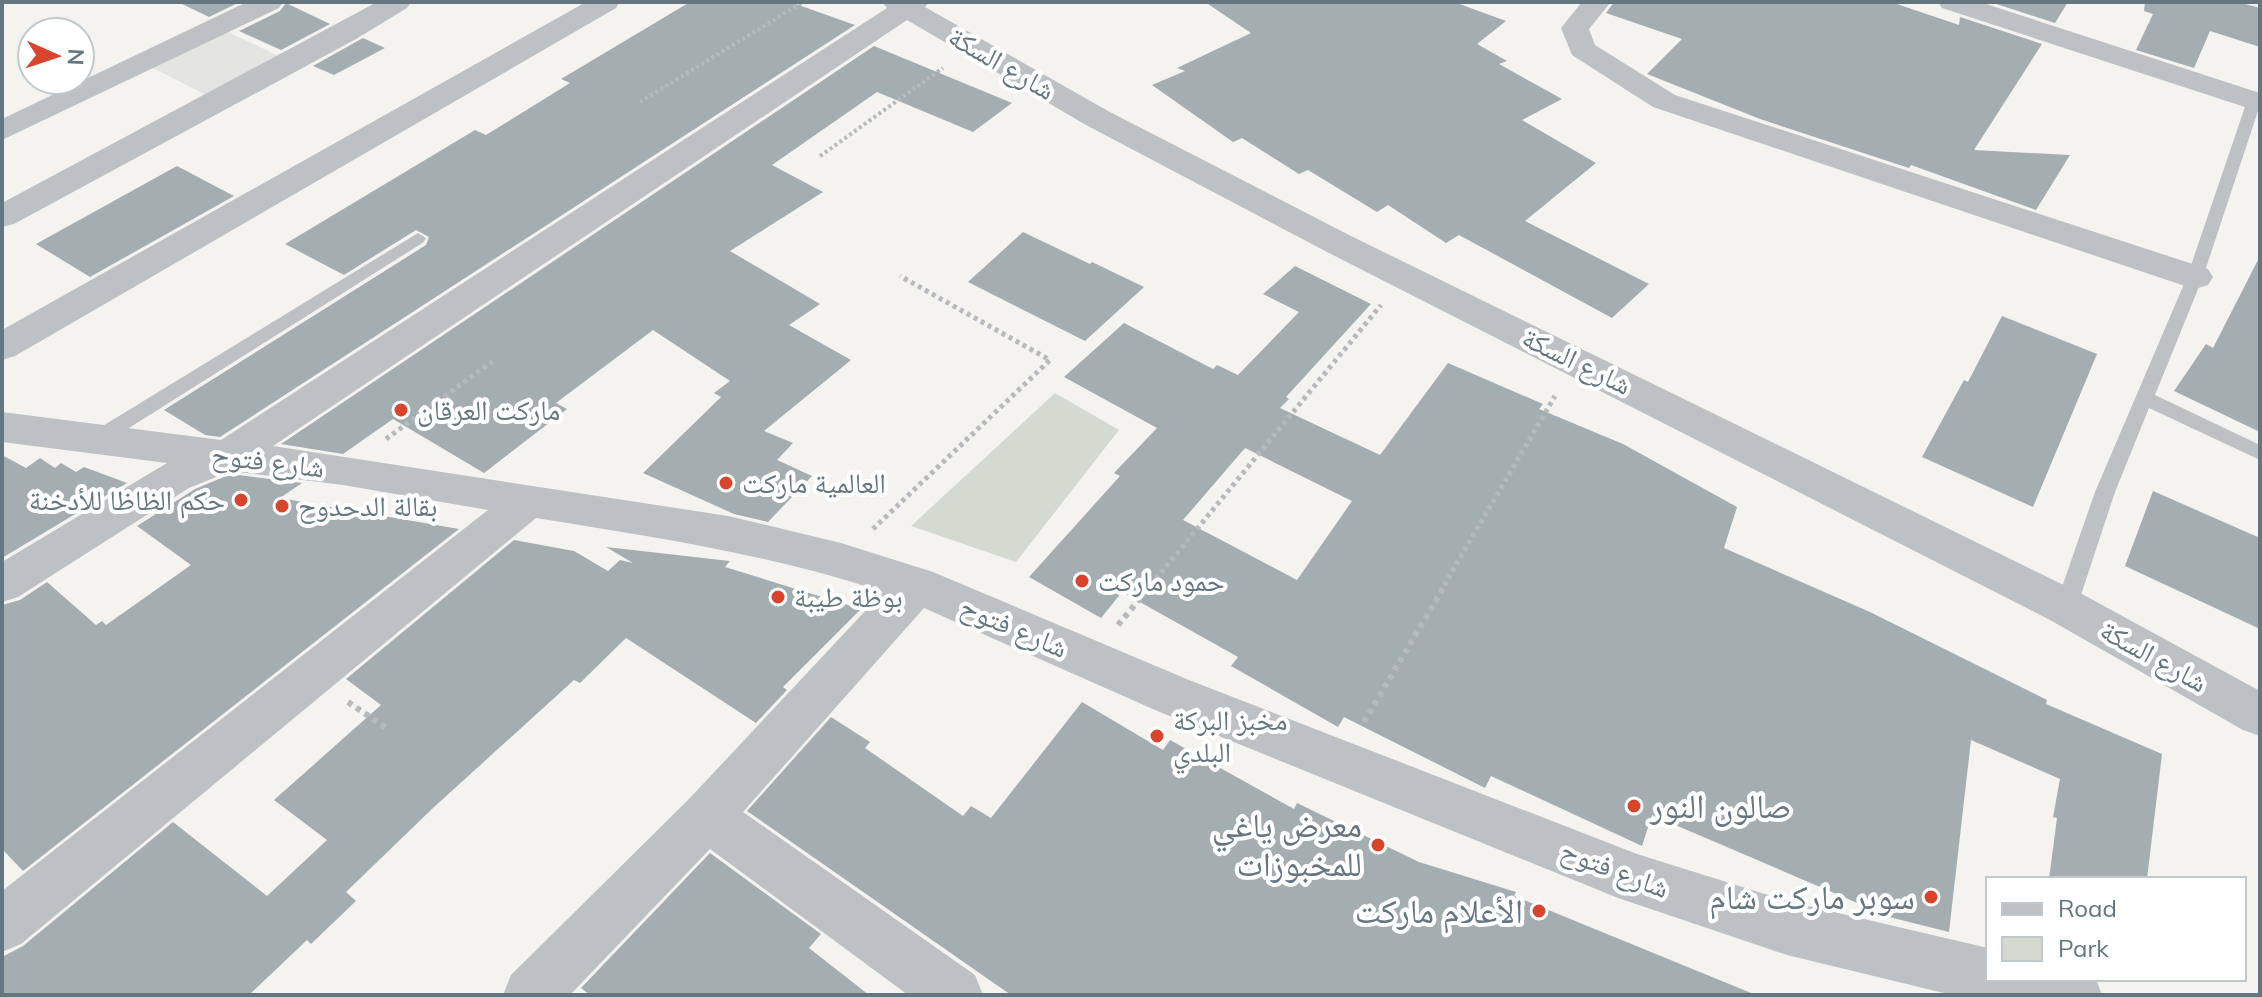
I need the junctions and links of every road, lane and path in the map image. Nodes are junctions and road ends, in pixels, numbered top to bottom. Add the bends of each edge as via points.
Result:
1 (269, 2) edge
2 (397, 2) edge
3 (606, 2) edge
4 (803, 2) edge
5 (1597, 2) edge
6 (1952, 2) edge
7 (906, 4) edge
8 (973, 46) junction
9 (640, 102) dead end
10 (2257, 102) edge
11 (2, 131) edge
12 (820, 156) dead end
13 (2, 217) edge
14 (418, 238) dead end
15 (900, 276) dead end
16 (1405, 277) junction
17 (2195, 277) junction
18 (2, 347) edge
19 (1576, 360) junction
20 (493, 361) dead end
21 (2144, 398) junction
22 (2, 427) edge
23 (95, 440) junction
24 (2260, 453) edge
25 (227, 456) junction
26 (343, 470) junction
27 (528, 501) junction
28 (841, 560) junction
29 (2, 584) edge
30 (917, 585) junction
31 (2066, 607) junction
32 (1090, 660) junction
33 (2260, 715) edge
34 (1341, 761) junction
35 (707, 816) junction
36 (4, 919) edge
37 (1972, 980) edge
38 (531, 995) edge
39 (955, 995) edge
40 (2074, 995) edge

1 - 11 street
2 - 13 street
3 - 18 street
4 - 9 path
5 - 17 street via 1575,28 1582,49 1664,101
6 - 10 street
7 - 8 street, شارع السكة
7 - 25 street
8 - 12 path
8 - 16 street, شارع السكة via 1097,118
10 - 17 lane
14 - 23 lane
15 - 28 path via 1050,360
16 - 19 street, شارع السكة
16 - 32 path
17 - 21 lane
19 - 31 street, شارع السكة
19 - 34 path
20 - 26 path
21 - 24 lane
21 - 31 lane
22 - 23 street, شارع فتوح
23 - 25 street, شارع فتوح
25 - 26 street, شارع فتوح
25 - 29 street via 174,477
26 - 27 street, شارع فتوح
27 - 28 street, شارع فتوح via 728,533
27 - 36 street
28 - 30 street, شارع فتوح
30 - 32 street, شارع فتوح
30 - 35 street
31 - 33 street, شارع السكة
32 - 34 street, شارع فتوح
34 - 37 street, شارع فتوح via 1637,880
35 - 38 street
35 - 39 street
37 - 40 street, شارع فتوح

